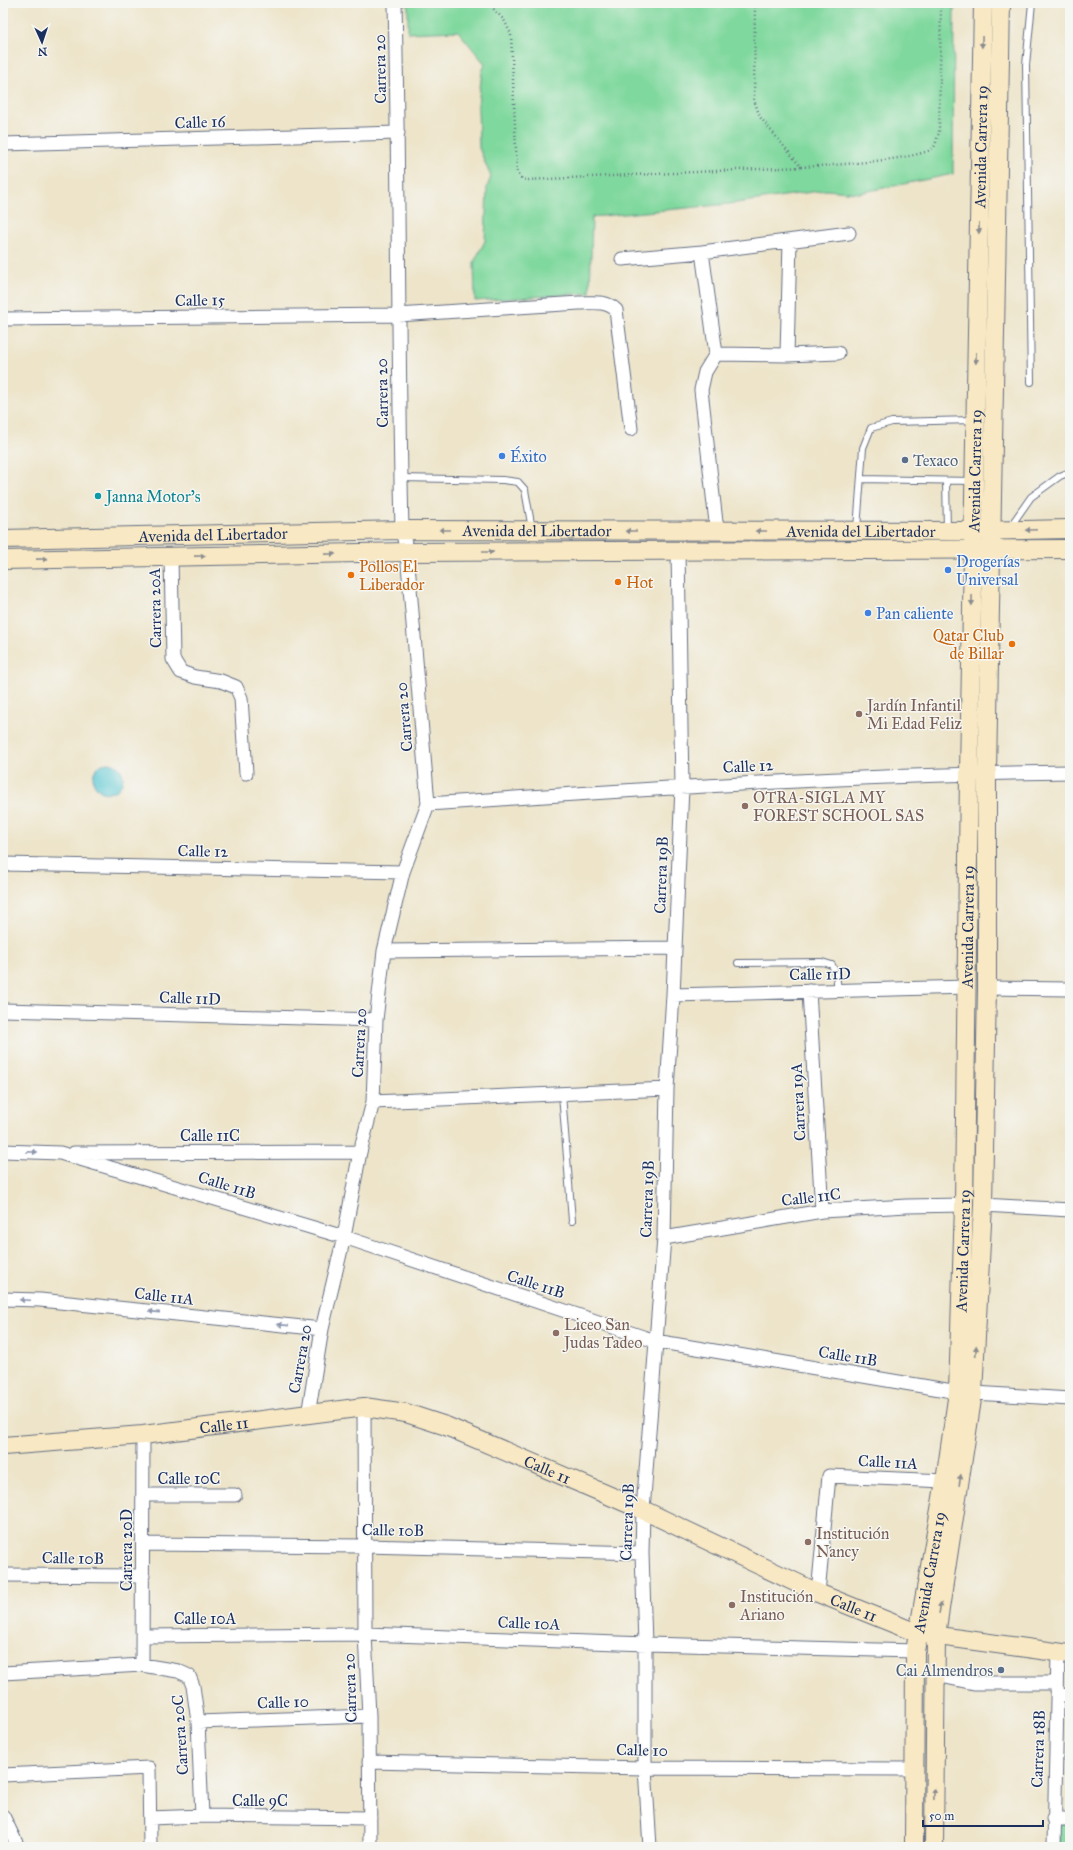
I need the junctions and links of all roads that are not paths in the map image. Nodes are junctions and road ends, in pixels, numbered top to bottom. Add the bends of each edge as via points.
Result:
1 (395, 3) edge
2 (983, 3) edge
3 (1001, 3) edge
4 (1032, 3) edge
5 (398, 133) junction
6 (3, 144) edge
7 (849, 233) dead end
8 (790, 241) junction
9 (702, 252) junction
10 (622, 259) dead end
11 (398, 315) junction
12 (3, 319) edge
13 (838, 353) dead end
14 (716, 354) junction
15 (787, 355) junction
16 (1031, 382) dead end
17 (975, 420) junction
18 (631, 429) dead end
19 (1070, 472) edge
20 (401, 478) junction
21 (861, 479) junction
22 (946, 481) junction
23 (974, 481) junction
24 (1070, 529) edge
25 (402, 530) junction
26 (533, 531) junction
27 (717, 531) junction
28 (857, 531) junction
29 (947, 531) junction
30 (974, 531) junction
31 (1000, 531) junction
32 (3, 540) edge
33 (1070, 549) edge
34 (678, 551) junction
35 (973, 551) junction
36 (992, 551) junction
37 (407, 552) junction
38 (171, 556) junction
39 (3, 560) edge
40 (1070, 772) edge
41 (246, 773) dead end
42 (969, 773) junction
43 (987, 773) junction
44 (682, 787) junction
45 (428, 804) junction
46 (3, 864) edge
47 (403, 872) junction
48 (675, 948) junction
49 (384, 951) junction
50 (738, 963) dead end
51 (967, 987) junction
52 (987, 988) junction
53 (1070, 989) edge
54 (838, 990) junction
55 (809, 991) junction
56 (673, 994) junction
57 (3, 1010) edge
58 (376, 1020) junction
59 (667, 1090) junction
60 (562, 1094) junction
61 (373, 1102) junction
62 (3, 1151) edge
63 (360, 1152) junction
64 (60, 1153) junction
65 (964, 1205) junction
66 (984, 1205) junction
67 (1070, 1210) edge
68 (822, 1212) junction
69 (572, 1221) dead end
70 (344, 1237) junction
71 (664, 1238) junction
72 (3, 1299) edge
73 (322, 1329) junction
74 (655, 1341) junction
75 (966, 1392) junction
76 (1070, 1399) edge
77 (364, 1407) junction
78 (308, 1415) junction
79 (143, 1435) junction
80 (3, 1446) edge
81 (944, 1481) junction
82 (143, 1495) junction
83 (235, 1495) dead end
84 (643, 1510) junction
85 (143, 1544) junction
86 (364, 1546) junction
87 (642, 1553) junction
88 (3, 1575) edge
89 (143, 1576) junction
90 (818, 1593) junction
91 (917, 1633) junction
92 (365, 1634) junction
93 (936, 1635) junction
94 (142, 1636) junction
95 (645, 1644) junction
96 (915, 1651) junction
97 (1064, 1653) edge
98 (142, 1665) junction
99 (3, 1673) edge
100 (936, 1675) junction
101 (1057, 1689) junction
102 (1070, 1696) edge
103 (369, 1716) junction
104 (198, 1722) junction
105 (369, 1762) junction
106 (645, 1768) junction
107 (915, 1769) junction
108 (3, 1775) edge
109 (3, 1816) edge
110 (202, 1816) junction
111 (150, 1818) junction
112 (370, 1818) junction
113 (1053, 1819) junction
114 (1070, 1819) edge
115 (18, 1847) edge
116 (150, 1847) edge
117 (370, 1847) edge
118 (650, 1847) edge
119 (914, 1847) edge
120 (934, 1847) edge
121 (1054, 1847) edge

1 - 5 street, Carrera 20
2 -> 17 main road, Avenida Carrera 19
3 - 31 main road, Avenida Carrera 19
4 - 16 lane via 1026,65
5 - 6 street, Calle 16
5 - 11 street, Carrera 20
7 - 8 street
8 - 9 street
8 - 15 street
9 - 10 street
9 - 14 street
11 - 12 street, Calle 15
11 - 18 street, Calle 15 via 578,303 610,304 616,310
11 - 20 street, Carrera 20
13 - 15 street
14 - 15 street
14 - 27 street via 705,372 701,390
17 - 21 lane via 892,422 871,428 863,448
17 - 23 main road, Avenida Carrera 19
19 - 31 lane via 1060,476 1031,497
20 - 25 street, Carrera 20
20 - 26 lane via 518,482 525,490
21 - 22 lane
21 - 28 lane
22 - 23 lane
22 - 29 lane
23 - 30 main road, Avenida Carrera 19
24 -> 31 main road, Avenida del Libertador
26 -> 25 main road, Avenida del Libertador
25 - 32 main road, Avenida del Libertador
25 - 37 street, Carrera 20
27 -> 26 main road, Avenida del Libertador
28 -> 27 main road, Avenida del Libertador
28 - 29 main road, Avenida del Libertador
29 - 30 main road, Avenida del Libertador
30 - 31 main road, Avenida del Libertador
30 - 35 main road, Avenida Carrera 19
31 - 36 main road, Avenida Carrera 19
33 - 36 main road, Avenida del Libertador
34 - 35 main road, Avenida del Libertador
37 -> 34 main road, Avenida del Libertador
34 - 44 street, Carrera 19B
35 - 36 main road, Avenida del Libertador
35 -> 42 main road, Avenida Carrera 19
36 - 43 main road, Avenida Carrera 19
38 -> 37 main road, Avenida del Libertador
37 - 45 street, Carrera 20
39 -> 38 main road, Avenida del Libertador
38 - 41 street, Carrera 20A via 173,659 181,672 236,687 241,698
40 - 43 street, Calle 12
42 - 43 street, Calle 12
42 - 44 street, Calle 12
42 - 51 main road, Avenida Carrera 19
43 - 52 main road, Avenida Carrera 19
44 - 45 street, Calle 12
44 - 48 street, Carrera 19B
45 - 47 street, Carrera 20
46 - 47 street, Calle 12
47 - 49 street, Carrera 20
48 - 49 street
48 - 56 street, Carrera 19B
49 - 58 street, Carrera 20
50 - 54 lane via 822,962 832,965
51 - 54 street, Calle 11D
51 - 65 main road, Avenida Carrera 19
52 - 53 street
52 - 66 main road, Avenida Carrera 19
54 - 55 street, Calle 11D
55 - 56 street, Calle 11D
55 - 68 street, Carrera 19A
56 - 59 street, Carrera 19B
57 - 58 street, Calle 11D
58 - 61 street, Carrera 20
59 - 60 street
59 - 71 street, Carrera 19B
60 - 61 street
60 - 69 lane
61 - 63 street, Carrera 20
62 -> 64 street, Calle 11B
63 - 64 street, Calle 11C
63 - 70 street, Carrera 20
64 - 70 street, Calle 11B
65 - 68 street, Calle 11C
65 - 75 main road, Avenida Carrera 19
66 - 67 street
75 -> 66 main road, Avenida Carrera 19
68 - 71 street, Calle 11C
70 - 73 street, Carrera 20
70 - 74 street, Calle 11B
71 - 74 street, Carrera 19B
73 -> 72 street, Calle 11A via 40,1300
73 - 78 street, Carrera 20
74 - 75 street, Calle 11B
74 - 84 street, Carrera 19B
75 - 76 street, Calle 11B
75 - 81 main road, Avenida Carrera 19
93 -> 75 main road, Avenida Carrera 19
77 - 78 main road, Calle 11
77 - 84 main road, Calle 11 via 406,1413 446,1426
77 - 86 street, Carrera 20
78 - 79 main road, Calle 11
79 - 80 main road, Calle 11
79 - 82 street, Carrera 20D
81 - 90 street, Calle 11A via 829,1476
81 - 91 main road, Avenida Carrera 19
82 - 83 street, Calle 10C
82 - 85 street, Carrera 20D
84 - 87 street, Carrera 19B
84 - 90 main road, Calle 11
85 - 86 street, Calle 10B
85 - 89 street, Carrera 20D
86 - 87 street, Calle 10B
86 - 92 street, Carrera 20
87 - 95 street, Carrera 19B
88 - 89 street, Calle 10B
89 - 94 street, Carrera 20D
90 - 91 main road, Calle 11
91 - 93 main road, Calle 11
91 - 96 main road, Avenida Carrera 19
92 - 94 street, Calle 10A
92 - 95 street, Calle 10A
92 - 103 street, Carrera 20
93 - 97 main road, Calle 11
93 - 100 main road, Avenida Carrera 19
94 - 98 street, Carrera 20D
95 - 96 street, Calle 10A
95 - 106 street, Carrera 19B
96 - 107 main road, Avenida Carrera 19
97 - 101 street, Carrera 18B
98 - 99 street
98 - 104 street, Carrera 20C via 178,1671 189,1676 193,1686
100 - 101 street via 974,1683
120 -> 100 main road, Avenida Carrera 19
101 - 102 street
101 - 113 street, Carrera 18B
103 - 104 street, Calle 10
103 - 105 street, Carrera 20
104 - 110 street, Carrera 20C
105 - 106 street, Calle 10
105 - 112 street, Carrera 20
106 - 107 street, Calle 10
106 - 118 street, Carrera 19B
107 - 119 main road, Avenida Carrera 19
108 - 111 street via 149,1768
109 - 115 street
110 - 111 street, Calle 9C
110 - 112 street, Calle 9C
111 - 116 street
112 - 117 street, Carrera 20
113 - 114 street
113 - 121 street, Carrera 18B

